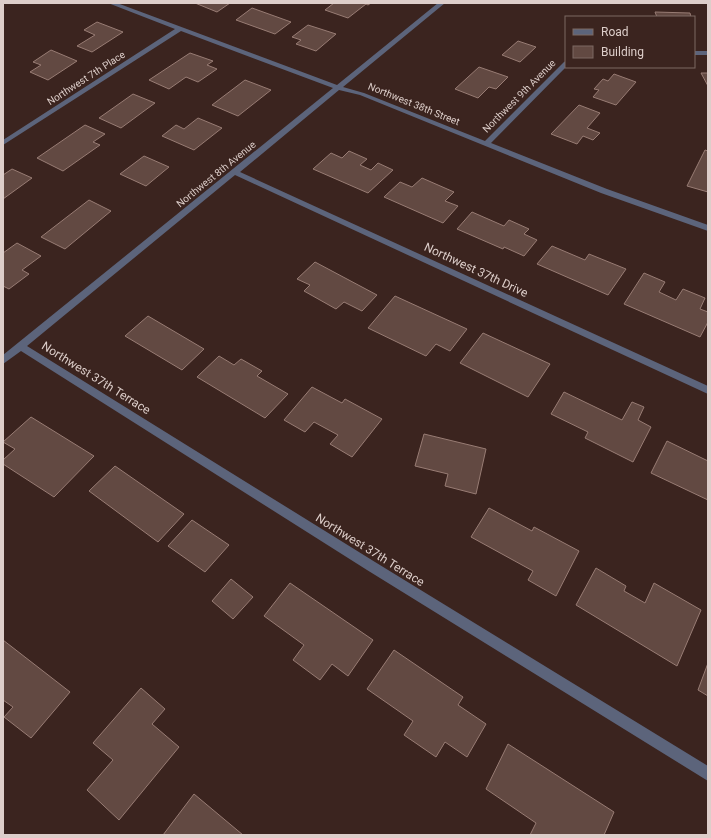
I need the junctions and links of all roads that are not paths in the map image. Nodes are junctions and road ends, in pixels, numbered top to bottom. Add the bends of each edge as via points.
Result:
1 (111, 3) edge
2 (442, 3) edge
3 (180, 29) junction
4 (695, 53) edge
5 (708, 53) edge
6 (565, 64) edge
7 (338, 88) junction
8 (3, 143) edge
9 (486, 144) junction
10 (234, 172) junction
11 (708, 228) edge
12 (20, 346) junction
13 (3, 360) edge
14 (708, 390) edge
15 (708, 774) edge

1 - 3 street, Northwest 38th Street
2 - 7 street, Northwest 8th Avenue
3 - 7 street, Northwest 38th Street
3 - 8 street, Northwest 7th Place
4 - 5 street
6 - 9 street, Northwest 9th Avenue
7 - 9 street, Northwest 38th Street via 362,94
7 - 10 street, Northwest 8th Avenue
9 - 11 street, Northwest 38th Street via 604,191
10 - 12 street, Northwest 8th Avenue
10 - 14 street, Northwest 37th Drive
12 - 13 street, Northwest 8th Avenue
12 - 15 street, Northwest 37th Terrace

